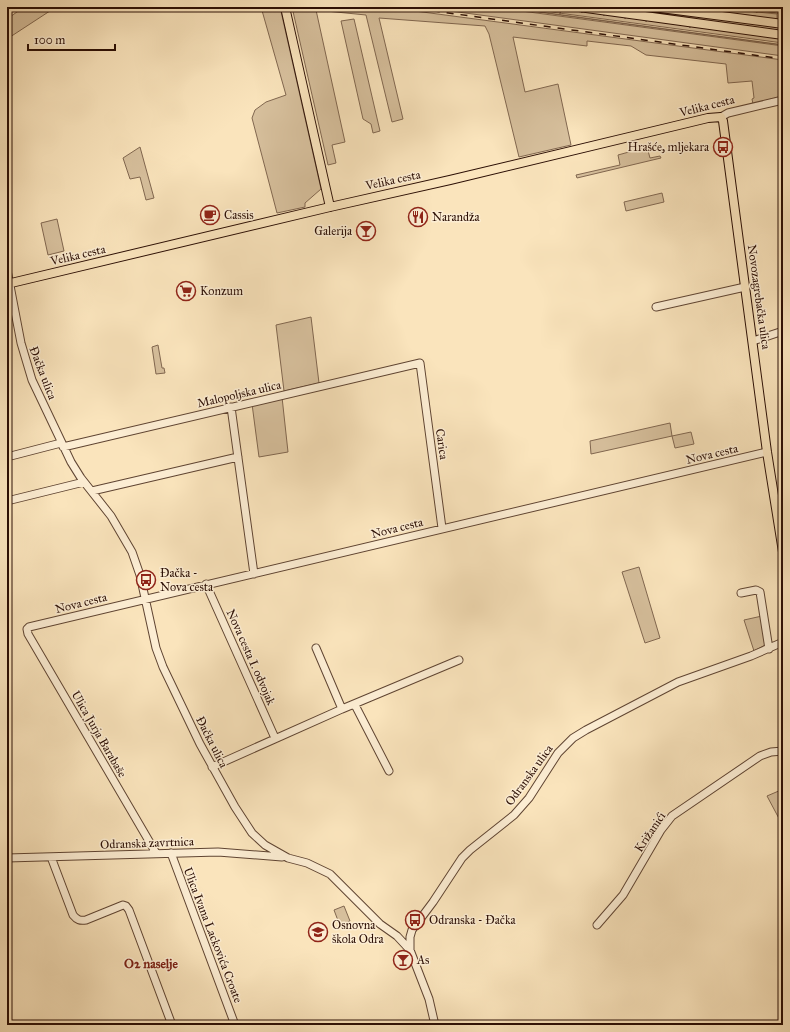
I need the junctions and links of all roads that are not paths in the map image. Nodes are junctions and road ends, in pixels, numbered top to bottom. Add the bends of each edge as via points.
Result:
1 (285, 7) edge
2 (578, 7) edge
3 (653, 7) edge
4 (783, 24) edge
5 (783, 34) edge
6 (783, 100) edge
7 (721, 117) junction
8 (330, 207) junction
9 (7, 270) edge
10 (8, 284) edge
11 (745, 287) junction
12 (656, 307) dead end
13 (783, 331) edge
14 (753, 341) junction
15 (420, 363) joint
16 (231, 407) junction
17 (62, 445) junction
18 (767, 452) junction
19 (7, 457) edge
20 (238, 457) junction
21 (84, 482) junction
22 (92, 491) junction
23 (7, 501) edge
24 (442, 528) junction
25 (783, 552) edge
26 (254, 574) junction
27 (206, 584) junction
28 (741, 593) dead end
29 (145, 599) junction
30 (31, 626) joint
31 (783, 642) edge
32 (316, 648) dead end
33 (769, 649) junction
34 (459, 660) dead end
35 (355, 705) junction
36 (342, 709) junction
37 (275, 738) junction
38 (783, 751) edge
39 (212, 767) junction
40 (389, 771) dead end
41 (261, 842) junction
42 (156, 853) junction
43 (171, 853) junction
44 (257, 855) junction
45 (51, 857) junction
46 (7, 858) edge
47 (288, 858) junction
48 (597, 925) dead end
49 (412, 930) junction
50 (398, 936) junction
51 (410, 950) junction
52 (172, 1025) edge
53 (235, 1025) edge
54 (435, 1025) edge

1 - 8 main road
2 - 5 main road
3 - 4 main road
6 - 7 street, Velika cesta via 728,112
7 - 8 main road, Velika cesta
7 - 11 main road, Novozagrebačka ulica
8 - 10 main road, Velika cesta
9 - 10 street, Đačka ulica
10 - 17 street, Đačka ulica via 26,363
11 - 12 street
11 - 14 main road, Novozagrebačka ulica
13 - 14 street
14 - 18 main road, Novozagrebačka ulica
15 - 16 street, Malopoljska ulica
15 - 24 street, Carica
16 - 17 street, Malopoljska ulica
16 - 20 street
17 - 19 street
17 - 21 street, Đačka ulica
18 - 24 street, Nova cesta
18 - 25 main road, Novozagrebačka ulica
20 - 22 street
20 - 26 street
21 - 22 street, Đačka ulica
21 - 23 street
22 - 29 street, Đačka ulica via 128,543 138,566
24 - 26 street, Nova cesta
26 - 27 street, Nova cesta
27 - 29 street, Nova cesta
27 - 37 street, Nova cesta I. odvojak
28 - 33 street via 756,590 760,592
29 - 30 street, Nova cesta
29 - 39 street, Đačka ulica via 163,667
30 - 42 street, Ulica Jurja Barabaše via 27,629 28,634
31 - 33 street, Odranska ulica
32 - 36 street
33 - 49 street, Odranska ulica via 678,682 573,738 553,759 529,798 518,810 462,858
34 - 35 street
35 - 36 street
35 - 40 street
36 - 37 street
37 - 39 street
38 - 48 street, Križanići via 760,756 672,816 623,895
39 - 41 street, Đačka ulica via 242,819
41 - 44 street via 262,851
41 - 47 street, Đačka ulica
42 - 43 street, Odranska zavrtnica
42 - 45 street, Odranska zavrtnica
43 - 44 street, Odranska zavrtnica via 218,852
43 - 53 street, Ulica Ivana Lackovića Croate
44 - 47 street, Odranska zavrtnica
45 - 46 street, Odranska zavrtnica
45 - 52 street via 75,918 80,921 86,920 123,906 129,910
47 - 50 street, Đačka ulica via 307,863 330,874 380,924
49 - 50 street
49 - 51 street
50 - 51 street, Đačka ulica
51 - 54 street via 429,999

